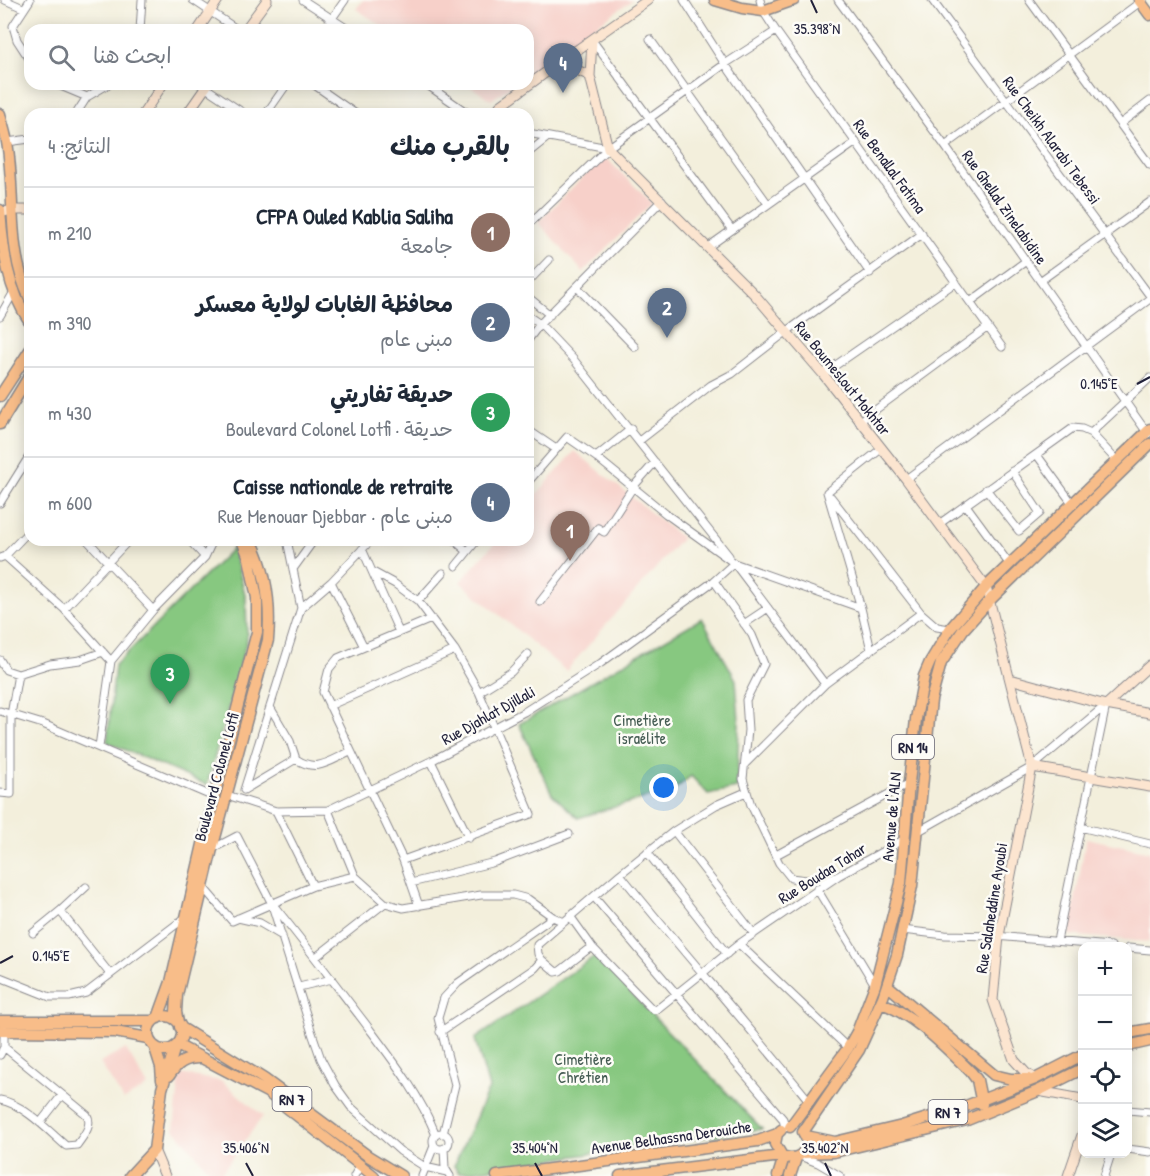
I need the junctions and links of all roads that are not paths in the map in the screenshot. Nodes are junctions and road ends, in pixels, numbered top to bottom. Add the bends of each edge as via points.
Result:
1 (5, 0) edge
2 (30, 0) edge
3 (142, 0) edge
4 (192, 0) edge
5 (218, 0) edge
6 (267, 0) edge
7 (303, 0) edge
8 (345, 0) edge
9 (648, 0) edge
10 (684, 0) edge
11 (715, 0) edge
12 (794, 0) edge
13 (838, 0) edge
14 (932, 0) edge
15 (1029, 0) edge
16 (1141, 1) edge
17 (761, 5) edge
18 (23, 8) junction
19 (210, 12) junction
20 (1150, 15) edge
21 (332, 18) junction
22 (140, 24) edge
23 (202, 24) edge
24 (229, 24) edge
25 (249, 24) edge
26 (328, 24) edge
27 (340, 24) edge
28 (776, 31) junction
29 (650, 39) dead end
30 (592, 40) junction
31 (24, 51) edge
32 (1069, 55) junction
33 (560, 62) junction
34 (725, 64) junction
35 (590, 76) junction
36 (534, 81) edge
37 (70, 90) edge
38 (99, 90) edge
39 (159, 90) edge
40 (202, 90) edge
41 (212, 90) edge
42 (283, 90) edge
43 (322, 90) edge
44 (435, 90) edge
45 (522, 90) edge
46 (687, 91) junction
47 (87, 97) junction
48 (1006, 101) junction
49 (1150, 101) edge
50 (80, 108) edge
51 (147, 108) edge
52 (191, 108) edge
53 (237, 108) edge
54 (270, 108) edge
55 (347, 108) edge
56 (460, 108) edge
57 (499, 108) edge
58 (0, 114) edge
59 (649, 119) junction
60 (1120, 124) junction
61 (534, 134) edge
62 (548, 137) junction
63 (24, 140) edge
64 (7, 142) junction
65 (856, 142) junction
66 (945, 146) junction
67 (534, 148) edge
68 (608, 148) junction
69 (1150, 165) edge
70 (804, 178) junction
71 (662, 200) junction
72 (1150, 202) edge
73 (768, 204) junction
74 (12, 210) junction
75 (24, 210) edge
76 (0, 212) edge
77 (534, 219) edge
78 (732, 230) junction
79 (922, 234) junction
80 (1105, 234) junction
81 (2, 243) edge
82 (708, 247) junction
83 (549, 260) dead end
84 (1026, 261) junction
85 (870, 273) junction
86 (534, 276) edge
87 (1040, 281) junction
88 (956, 282) junction
89 (23, 285) joint
90 (577, 287) junction
91 (13, 291) junction
92 (1150, 297) edge
93 (534, 302) edge
94 (970, 302) junction
95 (24, 313) edge
96 (550, 315) junction
97 (0, 316) edge
98 (534, 320) edge
99 (540, 324) junction
100 (988, 327) junction
101 (534, 332) edge
102 (786, 332) junction
103 (1086, 345) junction
104 (635, 347) dead end
105 (1002, 347) dead end
106 (24, 359) edge
107 (823, 374) junction
108 (1150, 378) edge
109 (24, 385) edge
110 (0, 396) edge
111 (1126, 402) junction
112 (859, 422) junction
113 (0, 424) edge
114 (631, 429) junction
115 (1149, 432) edge
116 (1091, 433) junction
117 (534, 434) edge
118 (639, 441) junction
119 (1150, 444) edge
120 (556, 449) junction
121 (881, 449) junction
122 (1037, 454) junction
123 (596, 457) junction
124 (1117, 461) junction
125 (655, 462) junction
126 (24, 465) edge
127 (534, 469) edge
128 (1012, 471) junction
129 (906, 479) junction
130 (633, 487) junction
131 (986, 489) junction
132 (827, 492) junction
133 (0, 503) edge
134 (1072, 503) junction
135 (966, 505) junction
136 (939, 524) junction
137 (24, 536) edge
138 (93, 546) edge
139 (123, 546) edge
140 (195, 546) edge
141 (211, 546) edge
142 (244, 546) edge
143 (253, 546) edge
144 (288, 546) edge
145 (310, 546) edge
146 (365, 546) edge
147 (461, 546) edge
148 (472, 546) edge
149 (362, 549) junction
150 (467, 551) junction
151 (3, 557) edge
152 (206, 557) junction
153 (108, 561) junction
154 (734, 563) junction
155 (1010, 565) junction
156 (456, 566) dead end
157 (293, 569) junction
158 (373, 572) junction
159 (443, 573) dead end
160 (714, 581) junction
161 (331, 582) junction
162 (986, 587) junction
163 (990, 600) junction
164 (418, 601) junction
165 (540, 602) dead end
166 (301, 608) junction
167 (768, 608) junction
168 (861, 608) junction
169 (64, 609) junction
170 (153, 610) junction
171 (921, 613) junction
172 (431, 619) junction
173 (744, 624) junction
174 (950, 629) junction
175 (399, 632) junction
176 (364, 647) junction
177 (455, 650) junction
178 (871, 650) junction
179 (103, 652) junction
180 (528, 654) dead end
181 (0, 660) edge
182 (111, 661) junction
183 (1150, 665) edge
184 (18, 674) junction
185 (1010, 679) junction
186 (825, 684) junction
187 (479, 692) junction
188 (1106, 705) junction
189 (330, 706) junction
190 (270, 707) junction
191 (0, 711) edge
192 (1150, 713) edge
193 (11, 715) junction
194 (494, 728) junction
195 (99, 747) junction
196 (350, 752) junction
197 (296, 759) junction
198 (432, 761) junction
199 (746, 763) junction
200 (1032, 767) junction
201 (1092, 776) junction
202 (909, 783) junction
203 (1150, 787) edge
204 (244, 790) junction
205 (369, 791) junction
206 (746, 792) junction
207 (0, 793) edge
208 (230, 796) junction
209 (214, 797) junction
210 (328, 810) junction
211 (276, 811) junction
212 (1080, 827) junction
213 (674, 831) junction
214 (918, 831) junction
215 (569, 834) dead end
216 (468, 838) junction
217 (905, 839) junction
218 (1150, 844) edge
219 (212, 849) junction
220 (647, 852) junction
221 (776, 855) junction
222 (403, 860) junction
223 (620, 874) junction
224 (355, 876) junction
225 (838, 876) junction
226 (815, 881) junction
227 (411, 883) junction
228 (313, 886) junction
229 (86, 887) dead end
230 (203, 887) junction
231 (818, 891) junction
232 (594, 897) junction
233 (271, 903) junction
234 (385, 903) junction
235 (418, 906) junction
236 (60, 911) junction
237 (570, 916) junction
238 (186, 917) junction
239 (553, 917) junction
240 (238, 918) junction
241 (564, 921) junction
242 (902, 930) junction
243 (33, 933) dead end
244 (754, 934) junction
245 (282, 936) junction
246 (999, 936) junction
247 (1057, 941) junction
248 (1078, 943) edge
249 (739, 944) junction
250 (593, 948) junction
251 (1132, 948) edge
252 (1150, 950) edge
253 (727, 954) junction
254 (316, 957) junction
255 (542, 960) junction
256 (110, 974) junction
257 (703, 974) junction
258 (0, 977) edge
259 (332, 979) junction
260 (875, 985) junction
261 (887, 985) junction
262 (299, 987) junction
263 (678, 994) junction
264 (881, 1003) junction
265 (155, 1019) junction
266 (179, 1025) junction
267 (2, 1026) edge
268 (1150, 1029) edge
269 (440, 1032) junction
270 (1132, 1032) edge
271 (148, 1038) junction
272 (1150, 1041) edge
273 (1132, 1045) edge
274 (176, 1046) junction
275 (4, 1047) junction
276 (155, 1048) junction
277 (848, 1048) junction
278 (0, 1055) edge
279 (202, 1058) junction
280 (1078, 1058) edge
281 (1078, 1071) edge
282 (1035, 1079) junction
283 (162, 1089) junction
284 (1038, 1091) junction
285 (62, 1095) junction
286 (1078, 1098) edge
287 (0, 1100) edge
288 (980, 1100) junction
289 (810, 1101) junction
290 (1132, 1110) edge
291 (989, 1111) junction
292 (1150, 1112) edge
293 (40, 1123) junction
294 (784, 1130) junction
295 (440, 1134) junction
296 (804, 1134) junction
297 (434, 1146) junction
298 (444, 1148) junction
299 (1078, 1149) edge
300 (154, 1150) junction
301 (1132, 1150) edge
302 (1150, 1152) edge
303 (800, 1156) junction
304 (783, 1157) junction
305 (1110, 1158) edge
306 (360, 1166) junction
307 (425, 1167) junction
308 (449, 1174) edge
309 (130, 1176) edge
310 (165, 1176) edge
311 (354, 1176) edge
312 (374, 1176) edge
313 (401, 1176) edge
314 (422, 1176) edge
315 (499, 1176) edge
316 (620, 1176) edge
317 (778, 1176) edge
318 (790, 1176) edge
319 (840, 1176) edge
320 (1068, 1176) edge
321 (1104, 1176) edge

1 - 18 street
2 - 18 street
3 - 22 street
4 - 19 street
5 - 19 street
6 - 25 street
7 - 21 street
8 - 21 street
9 - 30 street
10 - 34 street
11 - 17 main road via 742,8
12 - 17 main road
13 - 66 street, Rue Ghellal Zinelabidine
14 - 48 street, Rue Cheikh Alarabi Tebessi
15 - 32 street
16 - 20 main road
16 - 32 street
17 - 28 street, Rue Benallal Fatima
18 - 31 street via 13,26
19 - 23 street
19 - 24 street
21 - 26 street
21 - 27 street
28 - 34 street
28 - 65 street, Rue Benallal Fatima
29 - 46 street
30 - 33 street
30 - 35 street
30 - 59 street
32 - 48 street
32 - 60 street
33 - 35 street
33 - 36 street
34 - 46 street
34 - 70 street
35 - 68 street
37 - 47 street
38 - 47 street
39 - 51 street
40 - 52 street
41 - 53 street
42 - 54 street
43 - 55 street
44 - 56 street
45 - 57 street
46 - 59 street
46 - 73 street
47 - 50 street
48 - 66 street
48 - 80 street, Rue Cheikh Alarabi Tebessi
49 - 60 street
58 - 64 main road
59 - 68 street
59 - 78 street
60 - 69 street
61 - 62 street
62 - 67 street
62 - 68 street
63 - 64 street
64 - 74 main road
65 - 70 street
65 - 79 street, Rue Benallal Fatima
66 - 84 street, Rue Ghellal Zinelabidine
68 - 71 street, Rue Boumeslout Mokhtar
68 - 77 street
70 - 73 street
70 - 85 street
71 - 82 street, Rue Boumeslout Mokhtar
71 - 90 street
72 - 80 street
73 - 78 street
74 - 75 street
74 - 76 street
74 - 89 main road
76 - 81 main road
78 - 82 street
79 - 85 street
79 - 88 street, Rue Benallal Fatima
80 - 87 street
80 - 92 street, Rue Cheikh Alarabi Tebessi
81 - 91 main road
82 - 102 street, Rue Boumeslout Mokhtar
83 - 86 street
84 - 87 street, Rue Ghellal Zinelabidine
84 - 94 street
85 - 102 street
87 - 103 street, Rue Ghellal Zinelabidine
88 - 94 street, Rue Benallal Fatima
88 - 107 street
89 - 91 street
90 - 96 street
90 - 104 street
91 - 95 main road
91 - 97 street
92 - 103 street
93 - 96 street
94 - 100 street, Rue Benallal Fatima
96 - 99 street
98 - 99 street
99 - 101 street
99 - 114 street
100 - 105 street, Rue Benallal Fatima
100 - 112 street
102 - 107 street, Rue Boumeslout Mokhtar
102 - 118 street
103 - 111 street, Rue Ghellal Zinelabidine
103 - 129 street
106 - 110 main road
107 - 112 street, Rue Boumeslout Mokhtar
108 - 111 street
109 - 113 main road
111 - 115 street, Rue Ghellal Zinelabidine
111 - 116 street
112 - 121 street, Rue Boumeslout Mokhtar
114 - 118 street
114 - 123 street
115 - 124 main road, Avenue de l'ALN / RN 14
116 - 122 street via 1073,428
116 - 124 street
117 - 120 street
118 - 125 street
119 - 163 main road, Avenue de l'ALN / RN 14
120 - 123 street via 567,437
120 - 127 street
121 - 129 street, Rue Boumeslout Mokhtar
121 - 132 street
122 - 128 street
122 - 134 street
123 - 130 street
124 - 134 main road, Avenue de l'ALN / RN 14
125 - 130 street
125 - 154 street
126 - 133 street
128 - 131 street
128 - 131 street via 1040,513 1019,531
129 - 136 street, Rue Boumeslout Mokhtar
130 - 154 street
130 - 165 street via 604,532 598,528
131 - 135 street
132 - 168 street
132 - 171 street
134 - 155 main road, Avenue de l'ALN / RN 14
135 - 136 street
135 - 155 street
136 - 162 street, Rue Boumeslout Mokhtar
137 - 151 street
138 - 153 street
139 - 153 street
140 - 152 street
141 - 152 street
142 - 209 main road, Boulevard Colonel Lotfi via 257,598 257,632
143 - 208 main road, Boulevard Colonel Lotfi via 266,584 268,640
144 - 157 street
145 - 157 street
146 - 149 street
147 - 150 street
148 - 150 street
149 - 158 street
149 - 161 street
150 - 156 street
151 - 169 street
152 - 170 street
153 - 169 street
153 - 170 street
154 - 160 street, Rue Djahlat Djillali
154 - 167 street
154 - 168 street
155 - 162 main road, Avenue de l'ALN / RN 14
157 - 166 street
158 - 164 street
158 - 175 street
159 - 164 street
160 - 173 street
160 - 194 street, Rue Djahlat Djillali via 602,663
161 - 166 street
161 - 176 street
162 - 163 street, Rue Boumeslout Mokhtar
162 - 174 main road, Avenue de l'ALN / RN 14
163 - 185 street, Rue Boumeslout Mokhtar
163 - 214 main road, Avenue de l'ALN / RN 14 via 951,645 936,679
164 - 172 street
166 - 190 street
167 - 173 street
167 - 186 street
168 - 178 street
169 - 179 street
170 - 182 street
171 - 174 street via 937,627
171 - 178 street
172 - 175 street
172 - 177 street
173 - 199 street via 764,664 746,700
174 - 202 main road, Avenue de l'ALN / RN 14 via 924,676
175 - 176 street
176 - 189 street via 338,658 329,669 323,692
177 - 187 street
177 - 189 street
178 - 186 street
179 - 182 street
179 - 184 street
180 - 187 street via 511,672
181 - 184 street via 6,670
182 - 195 street
183 - 188 street
184 - 193 street
185 - 188 street
185 - 200 street, Rue Boumeslout Mokhtar
186 - 199 street
187 - 194 street
188 - 192 street
188 - 200 street, Rue Boudaa Tahar
188 - 201 street
189 - 196 street
190 - 197 street
190 - 204 street
191 - 193 street
193 - 195 street via 43,723
193 - 207 street via 11,794
194 - 198 street, Rue Djahlat Djillali
194 - 216 street via 531,814
195 - 209 street
196 - 197 street via 318,766 307,766
196 - 205 street
197 - 204 street
198 - 205 street, Rue Djahlat Djillali
198 - 216 street
199 - 206 street
200 - 201 street
200 - 214 street, Rue Boudaa Tahar
200 - 246 street, Rue Salaheddine Ayoubi
201 - 203 street
201 - 212 street
202 - 217 main road, Avenue de l'ALN / RN 14
202 - 221 street
204 - 208 street
205 - 210 street, Rue Djahlat Djillali
205 - 222 street
206 - 213 street
206 - 221 street
208 - 211 street, Rue Djahlat Djillali
208 - 219 main road, Boulevard Colonel Lotfi
209 - 238 main road, Boulevard Colonel Lotfi
210 - 211 street, Rue Djahlat Djillali
210 - 224 street
211 - 228 street
212 - 218 street
212 - 247 street
213 - 220 street
213 - 244 street
214 - 217 street, Rue Boudaa Tahar
214 - 242 main road, Avenue de l'ALN / RN 14
215 - 227 street via 495,862
216 - 222 street
217 - 225 street, Rue Boudaa Tahar
217 - 260 main road, Avenue de l'ALN / RN 14 via 897,902
219 - 230 main road, Boulevard Colonel Lotfi
219 - 233 street via 237,836
220 - 223 street
220 - 253 street
221 - 226 street via 791,878
222 - 227 street
223 - 232 street
223 - 257 street
224 - 228 street
224 - 234 street
225 - 226 street
225 - 231 street, Rue Boudaa Tahar
226 - 231 street
227 - 235 street
228 - 233 street
229 - 236 street
230 - 240 street via 232,921
230 - 266 main road, Boulevard Colonel Lotfi via 177,995
231 - 244 street, Rue Boudaa Tahar
231 - 260 street
232 - 237 street
232 - 263 street
233 - 240 street
233 - 245 street
233 - 254 street
234 - 235 street via 403,908
234 - 254 street
235 - 239 street via 481,896 513,896 528,899
236 - 243 street
236 - 256 street
237 - 241 street
237 - 250 street
238 - 256 street
238 - 265 main road, Boulevard Colonel Lotfi via 171,982
239 - 241 street
239 - 269 street via 458,983 444,998 438,1018
240 - 245 street via 260,923
241 - 255 street via 537,945
242 - 246 street
242 - 261 main road, Avenue de l'ALN / RN 14
244 - 249 street, Rue Boudaa Tahar
245 - 262 street
246 - 247 street
246 - 282 street, Rue Salaheddine Ayoubi via 993,1000 1014,1060
247 - 248 street
249 - 253 street, Rue Boudaa Tahar
249 - 277 street
250 - 255 street via 556,972
250 - 263 street, Rue Boudaa Tahar via 652,1009 660,1008
251 - 252 street
253 - 257 street, Rue Boudaa Tahar
254 - 259 street
255 - 269 street
256 - 258 street via 86,993 60,997 50,997
257 - 263 street, Rue Boudaa Tahar
257 - 289 street
259 - 262 street
259 - 295 street via 412,1088
260 - 277 main road, Avenue de l'ALN / RN 14
261 - 264 main road, Avenue de l'ALN / RN 14
261 - 282 main road via 994,1075
262 - 307 street via 321,1059 335,1085 359,1114
263 - 294 street via 783,1119
264 - 288 main road via 913,1020 971,1072 977,1080
264 - 296 main road, Avenue de l'ALN / RN 14 via 859,1050
265 - 266 main road via 168,1017
265 - 267 main road
265 - 271 main road via 148,1028
266 - 274 main road via 181,1037
266 - 313 main road, RN 7 via 264,1079
267 - 271 main road via 115,1032
267 - 275 street
268 - 270 main road
269 - 295 street via 455,1085
271 - 276 main road
272 - 273 main road
274 - 276 main road
274 - 279 main road, RN 7
274 - 283 main road
275 - 278 street
275 - 285 street
276 - 283 main road
277 - 289 main road, Avenue de l'ALN / RN 14
279 - 283 main road via 178,1063
279 - 306 main road, RN 7 via 267,1092
280 - 282 main road, RN 7
281 - 284 main road, RN 7
282 - 288 main road, RN 7
283 - 300 main road
284 - 286 street
284 - 291 main road, RN 7
285 - 293 street
285 - 293 street via 90,1120 77,1145 66,1146
287 - 293 street via 8,1101
288 - 291 main road
288 - 296 main road, RN 7 via 902,1126 835,1142
289 - 294 main road, Avenue de l'ALN / RN 14
290 - 292 street
291 - 303 main road, RN 7 via 834,1152
294 - 296 main road via 797,1128
294 - 304 main road via 776,1149
294 - 315 main road, Avenue Belhassna Derouiche via 758,1141
295 - 297 street via 433,1141
295 - 298 street via 447,1137
296 - 303 main road via 807,1141
297 - 298 street
297 - 307 street
298 - 308 street
299 - 320 street
300 - 309 main road
300 - 310 street
301 - 302 street
303 - 304 main road
303 - 318 main road
303 - 319 street
304 - 316 main road, Avenue Belhassna Derouiche
304 - 317 main road
305 - 321 street
306 - 311 street
306 - 312 main road, RN 7
307 - 308 street
307 - 314 street

